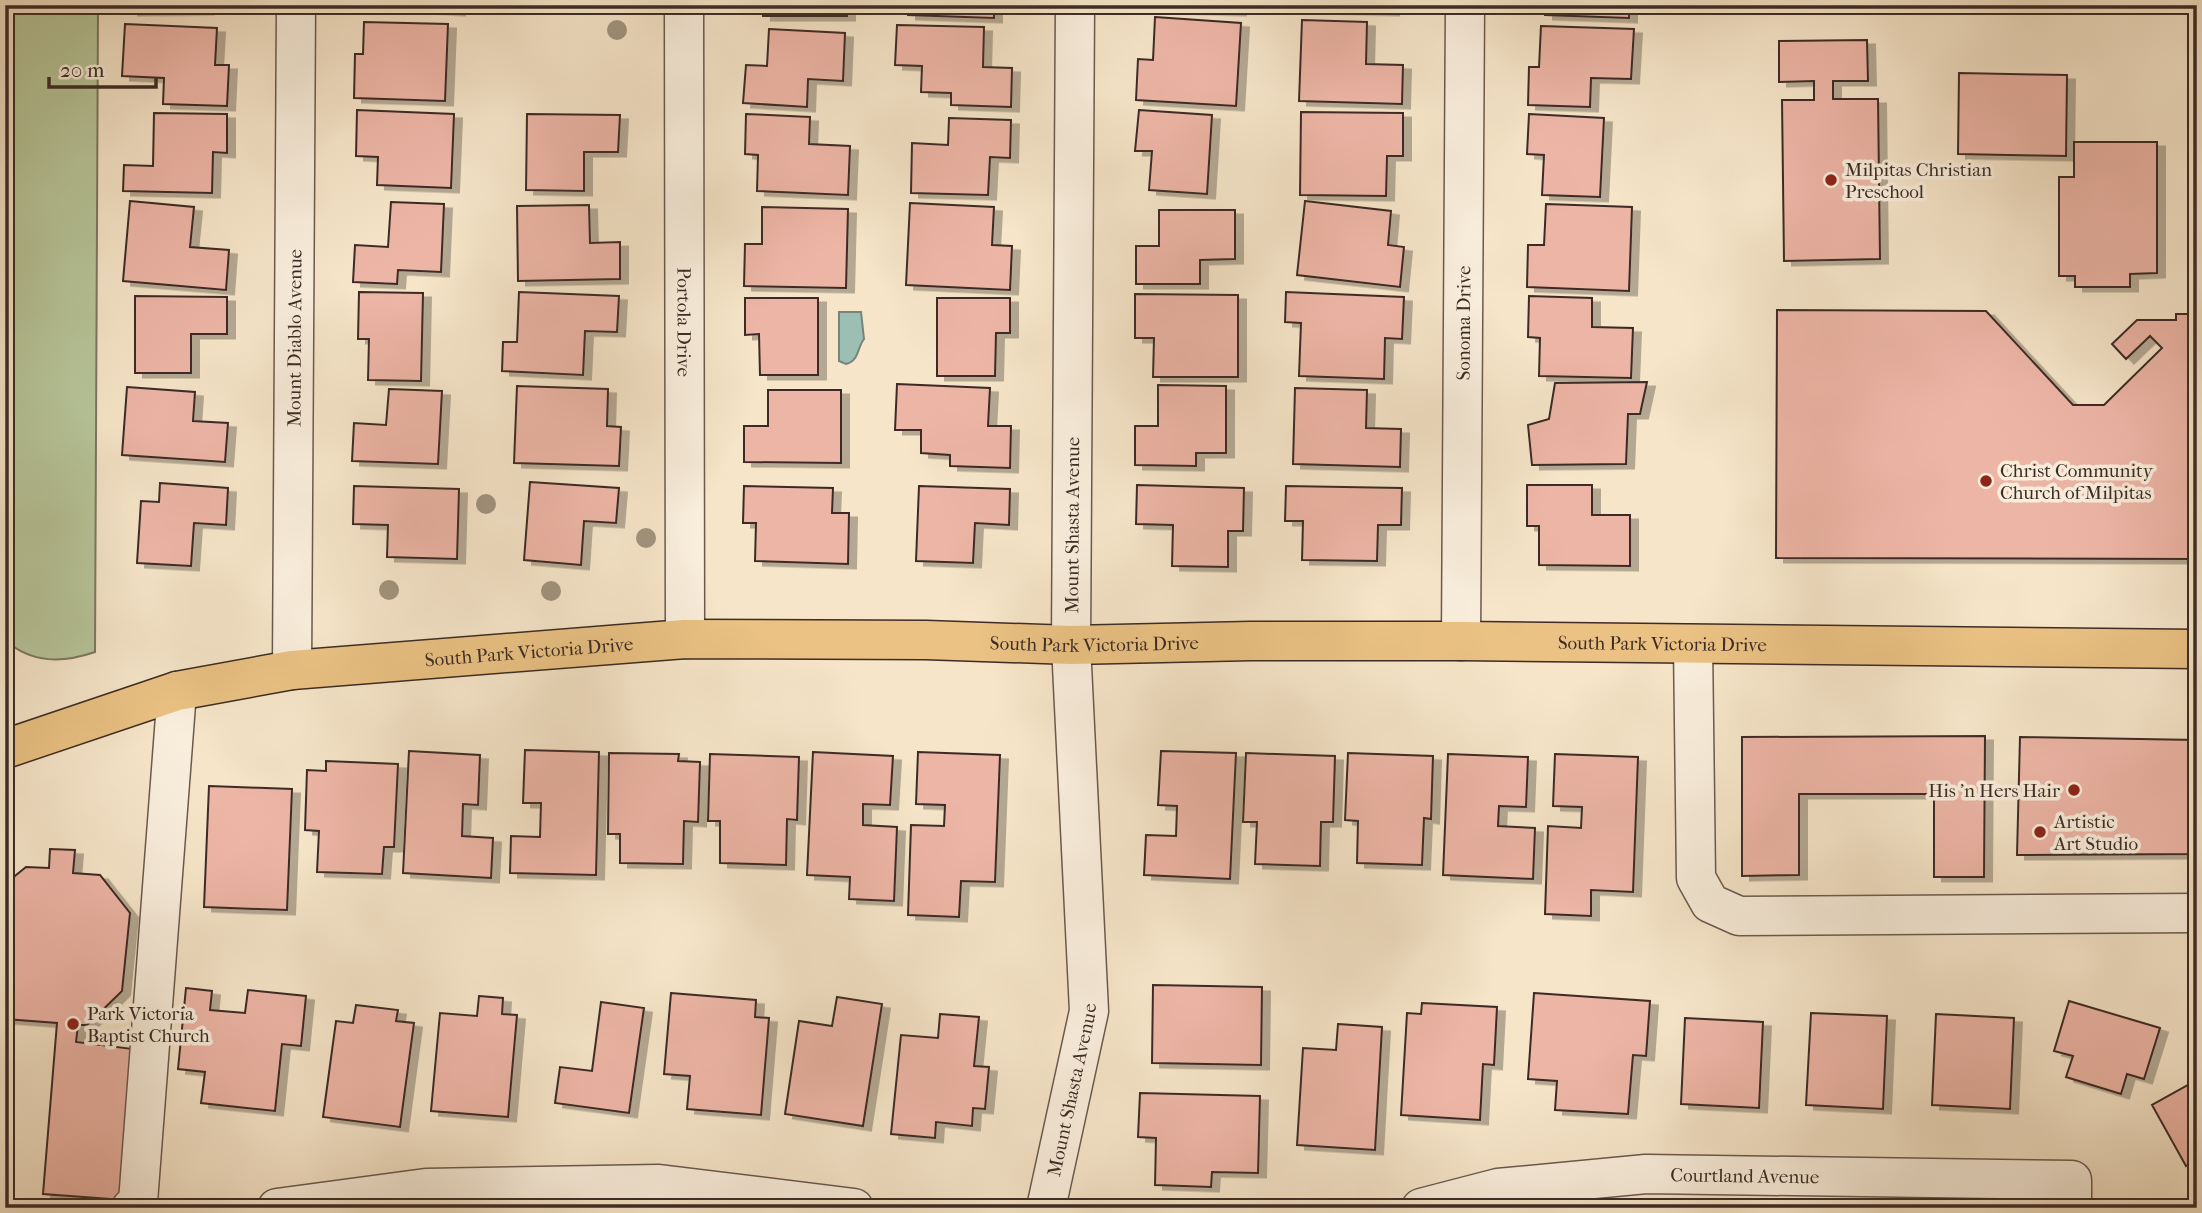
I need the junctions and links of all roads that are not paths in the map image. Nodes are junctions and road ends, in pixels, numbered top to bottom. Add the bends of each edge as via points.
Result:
1 (296, 5) edge
2 (684, 5) edge
3 (1075, 5) edge
4 (1465, 5) edge
5 (685, 639) junction
6 (1461, 641) junction
7 (1693, 644) junction
8 (1071, 645) junction
9 (2197, 649) edge
10 (292, 670) junction
11 (177, 691) junction
12 (6, 747) edge
13 (2197, 913) edge
14 (2072, 1194) edge
15 (131, 1208) edge
16 (277, 1208) edge
17 (854, 1208) edge
18 (1046, 1208) edge
19 (1421, 1208) edge

1 - 10 street, Mount Diablo Avenue
2 - 5 street, Portola Drive
3 - 8 street, Mount Shasta Avenue
4 - 6 street, Sonoma Drive
5 - 8 main road, South Park Victoria Drive
5 - 10 main road, South Park Victoria Drive
6 - 7 main road, South Park Victoria Drive
6 - 8 main road, South Park Victoria Drive
7 - 9 main road, South Park Victoria Drive
7 - 13 street via 1696,878 1710,903 1739,916
8 - 18 street, Mount Shasta Avenue via 1089,1011
10 - 11 main road, South Park Victoria Drive
11 - 12 main road, South Park Victoria Drive
11 - 15 street via 138,1202
14 - 19 street, Courtland Avenue via 1646,1174 1498,1188
16 - 17 street via 426,1188 659,1184

